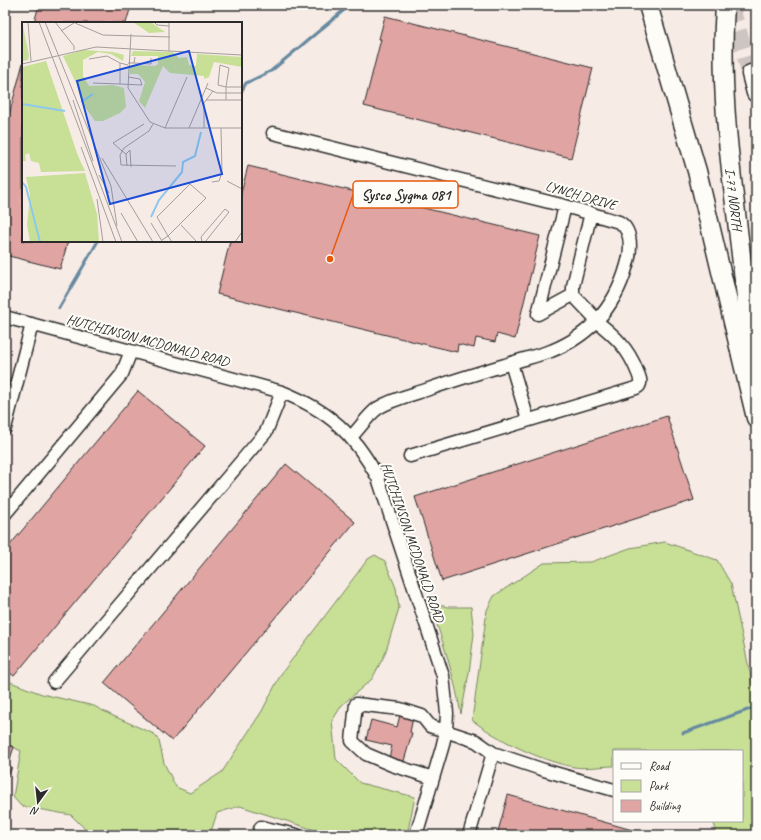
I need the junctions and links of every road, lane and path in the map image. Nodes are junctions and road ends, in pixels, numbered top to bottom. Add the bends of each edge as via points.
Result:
1 (648, 5) edge
2 (725, 13) edge
3 (751, 74) tunnel mouth
4 (756, 93) edge
5 (274, 133) dead end
6 (565, 206) junction
7 (591, 213) junction
8 (573, 295) junction
9 (5, 316) edge
10 (597, 320) junction
11 (32, 324) junction
12 (131, 351) junction
13 (511, 363) junction
14 (756, 376) edge
15 (282, 392) junction
16 (756, 418) edge
17 (528, 420) junction
18 (5, 428) edge
19 (351, 437) junction
20 (410, 456) dead end
21 (5, 514) edge
22 (54, 682) dead end
23 (446, 731) junction
24 (493, 753) junction
25 (433, 778) junction
26 (613, 790) edge
27 (258, 835) edge
28 (297, 835) edge
29 (416, 835) edge
30 (469, 835) edge

1 - 16 highway via 697,172
2 - 14 highway, I-77 NORTH via 723,62 726,126
3 - 4 highway
5 - 6 street, LYNCH DRIVE
6 - 7 street, LYNCH DRIVE
6 - 8 street via 538,314
7 - 8 street via 572,286
7 - 10 street, LYNCH DRIVE via 625,226 628,230 630,250 624,276 610,304
8 - 10 street
9 - 11 street, HUTCHINSON MCDONALD ROAD
10 - 13 street, LYNCH DRIVE via 576,338 552,350
10 - 17 street via 624,346 631,357 640,386
11 - 12 street, HUTCHINSON MCDONALD ROAD
11 - 18 street
12 - 15 street, HUTCHINSON MCDONALD ROAD
12 - 21 street via 122,374
13 - 17 street
13 - 19 street, LYNCH DRIVE via 390,402 378,409
15 - 19 street, HUTCHINSON MCDONALD ROAD via 316,408
15 - 22 street via 266,432
17 - 20 street
19 - 23 street, HUTCHINSON MCDONALD ROAD via 378,478 443,676
23 - 24 street via 476,742
23 - 25 street, HUTCHINSON MCDONALD ROAD
23 - 25 street via 430,726 422,716 400,709 356,704 352,740 357,746 366,754
24 - 26 street
24 - 30 street
25 - 29 street, HUTCHINSON MCDONALD ROAD
27 - 28 street via 260,827

